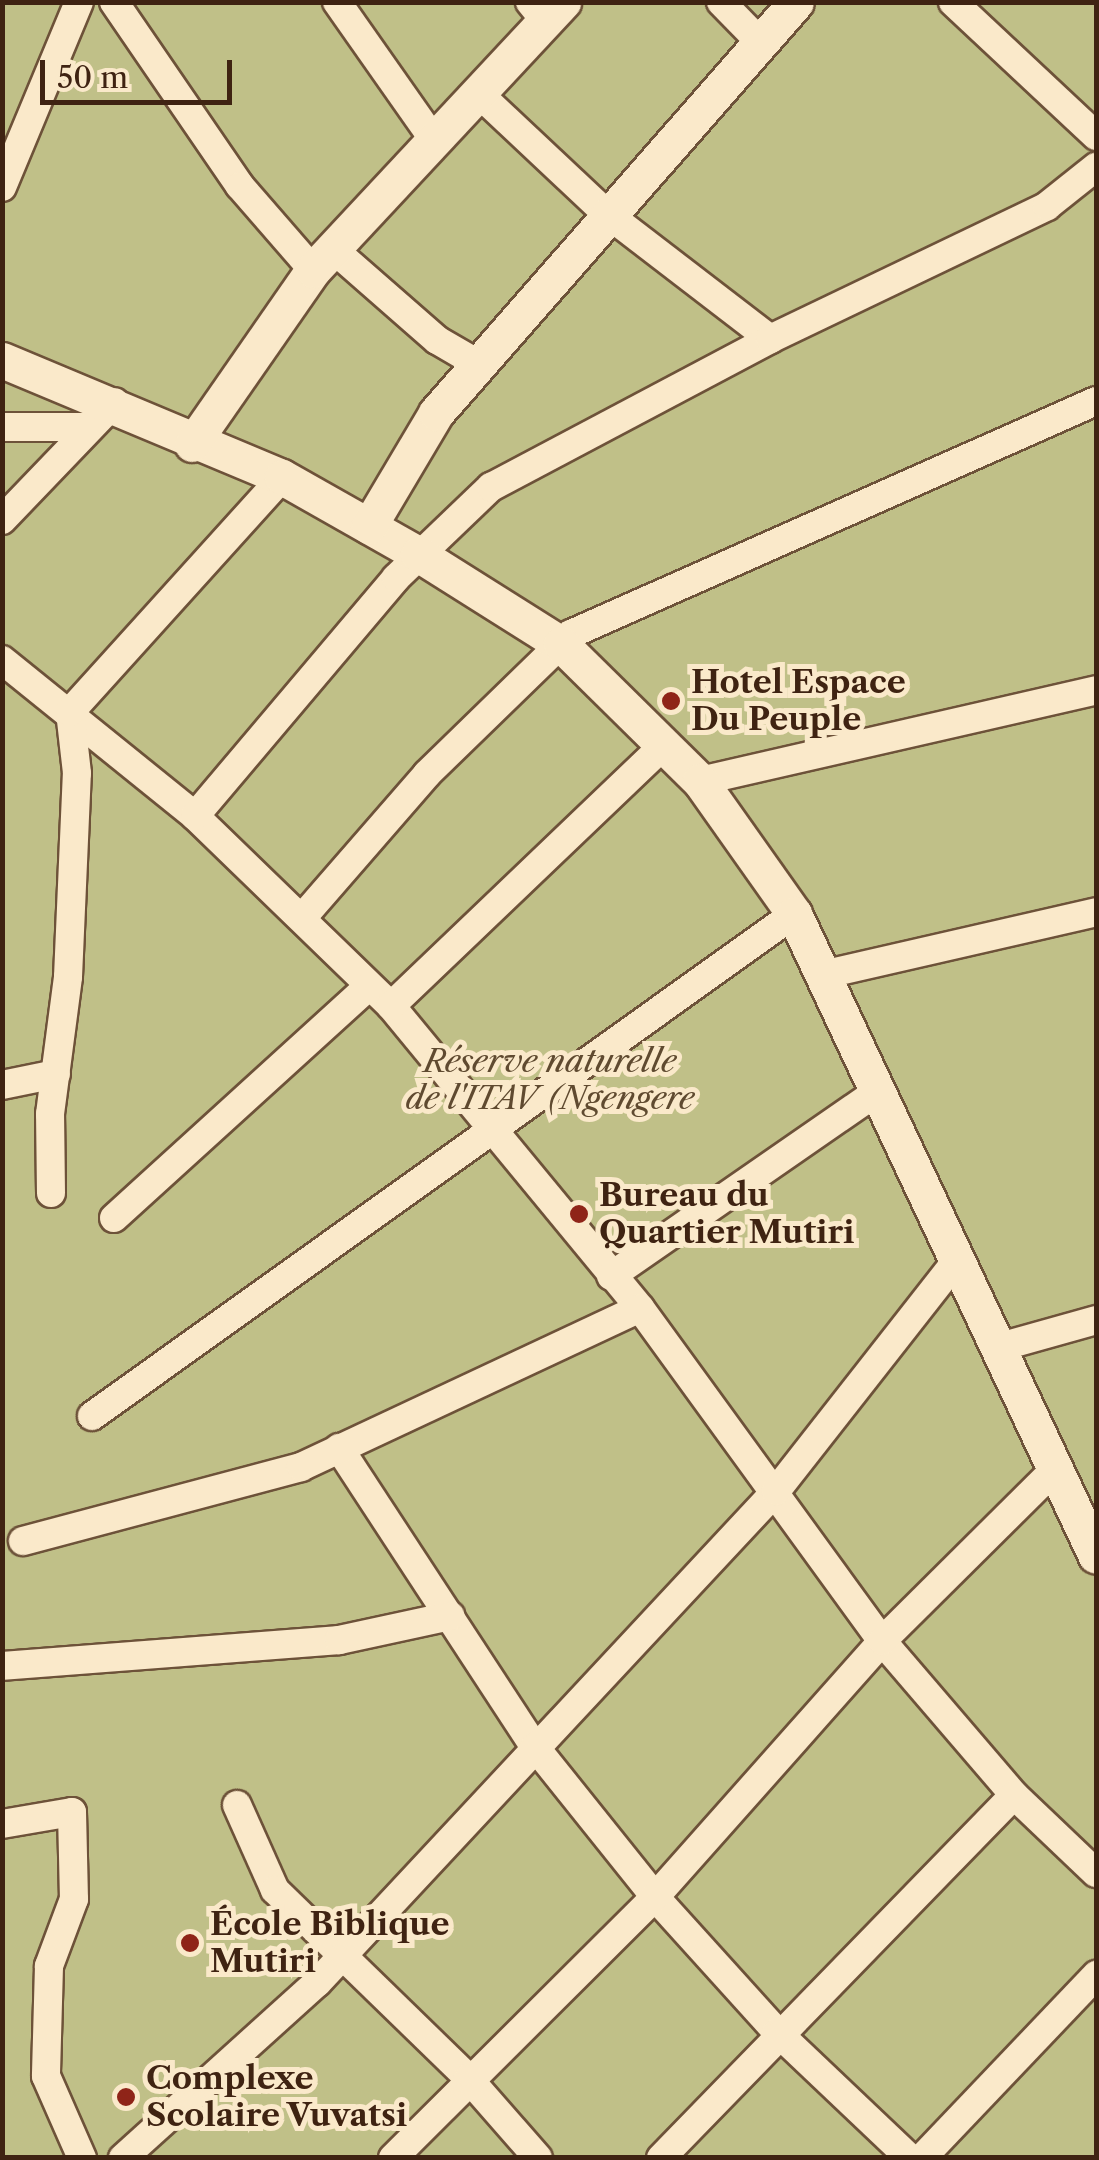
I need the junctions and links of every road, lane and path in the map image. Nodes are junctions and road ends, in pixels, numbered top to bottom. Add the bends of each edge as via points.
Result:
1 (79, 2) edge
2 (114, 2) edge
3 (338, 2) edge
4 (720, 2) edge
5 (796, 2) edge
6 (954, 2) edge
7 (546, 9) edge
8 (761, 43) junction
9 (477, 92) junction
10 (1096, 136) edge
11 (432, 137) junction
12 (1096, 167) edge
13 (2, 187) edge
14 (606, 213) junction
15 (323, 259) junction
16 (770, 339) junction
17 (2, 360) edge
18 (480, 365) junction
19 (1096, 400) edge
20 (114, 402) junction
21 (2, 427) edge
22 (85, 428) junction
23 (192, 444) junction
24 (282, 477) junction
25 (2, 520) edge
26 (369, 526) junction
27 (418, 554) junction
28 (560, 644) junction
29 (2, 660) edge
30 (1096, 690) edge
31 (70, 712) junction
32 (663, 746) junction
33 (700, 781) junction
34 (194, 816) junction
35 (1096, 912) edge
36 (794, 914) junction
37 (302, 918) junction
38 (822, 975) junction
39 (368, 986) junction
40 (390, 1006) junction
41 (56, 1074) junction
42 (2, 1085) edge
43 (878, 1092) junction
44 (495, 1128) junction
45 (51, 1193) dead end
46 (114, 1218) dead end
47 (957, 1260) junction
48 (611, 1276) junction
49 (640, 1308) junction
50 (1096, 1320) edge
51 (1000, 1347) junction
52 (92, 1416) dead end
53 (339, 1448) junction
54 (1054, 1469) junction
55 (776, 1491) junction
56 (24, 1541) dead end
57 (1095, 1551) edge
58 (450, 1616) junction
59 (882, 1641) junction
60 (2, 1666) edge
61 (535, 1747) junction
62 (1014, 1795) junction
63 (237, 1805) dead end
64 (2, 1824) edge
65 (1096, 1873) edge
66 (654, 1897) junction
67 (342, 1956) junction
68 (1096, 1975) edge
69 (777, 2032) junction
70 (468, 2078) junction
71 (82, 2158) edge
72 (123, 2158) edge
73 (393, 2158) edge
74 (538, 2158) edge
75 (661, 2158) edge
76 (910, 2158) edge
77 (922, 2158) edge

1 - 13 street
2 - 15 street via 240,186
3 - 11 street
4 - 8 street
5 - 8 street
6 - 10 street
7 - 9 street
8 - 14 street
9 - 11 street
9 - 14 street
11 - 15 street
12 - 16 street via 1047,206
14 - 16 street
14 - 18 street
15 - 18 street
15 - 23 street
16 - 27 street via 491,487
17 - 20 street
18 - 26 street via 436,413
19 - 28 street
20 - 22 street
20 - 23 street
21 - 22 street
22 - 25 street
23 - 24 street
24 - 26 street
24 - 31 street
26 - 27 street
27 - 28 street
27 - 34 street
28 - 32 street
28 - 37 street via 427,774
29 - 31 street
30 - 33 street
31 - 34 street
31 - 41 street via 76,773 68,976
32 - 33 street
32 - 40 street
33 - 36 street
34 - 37 street
35 - 38 street
36 - 38 street
36 - 44 street
37 - 39 street
38 - 43 street
39 - 40 street
39 - 46 street
40 - 44 street
41 - 42 street
41 - 45 street
43 - 47 street
43 - 48 street
44 - 48 street
44 - 52 street
47 - 51 street
47 - 55 street
48 - 49 street
49 - 53 street via 476,1390
49 - 55 street
50 - 51 street
51 - 54 street
53 - 56 street via 301,1467
53 - 58 street
54 - 57 street
54 - 59 street
55 - 59 street
55 - 61 street
58 - 60 street via 340,1640
58 - 61 street
59 - 62 street
59 - 66 street
61 - 66 street
61 - 67 street
62 - 65 street
62 - 69 street
63 - 67 street via 275,1890
64 - 71 street via 72,1812 74,1899 48,1966 46,2076
66 - 69 street
66 - 70 street
67 - 70 street
67 - 72 street
68 - 77 street
69 - 75 street
69 - 76 street
70 - 73 street
70 - 74 street

